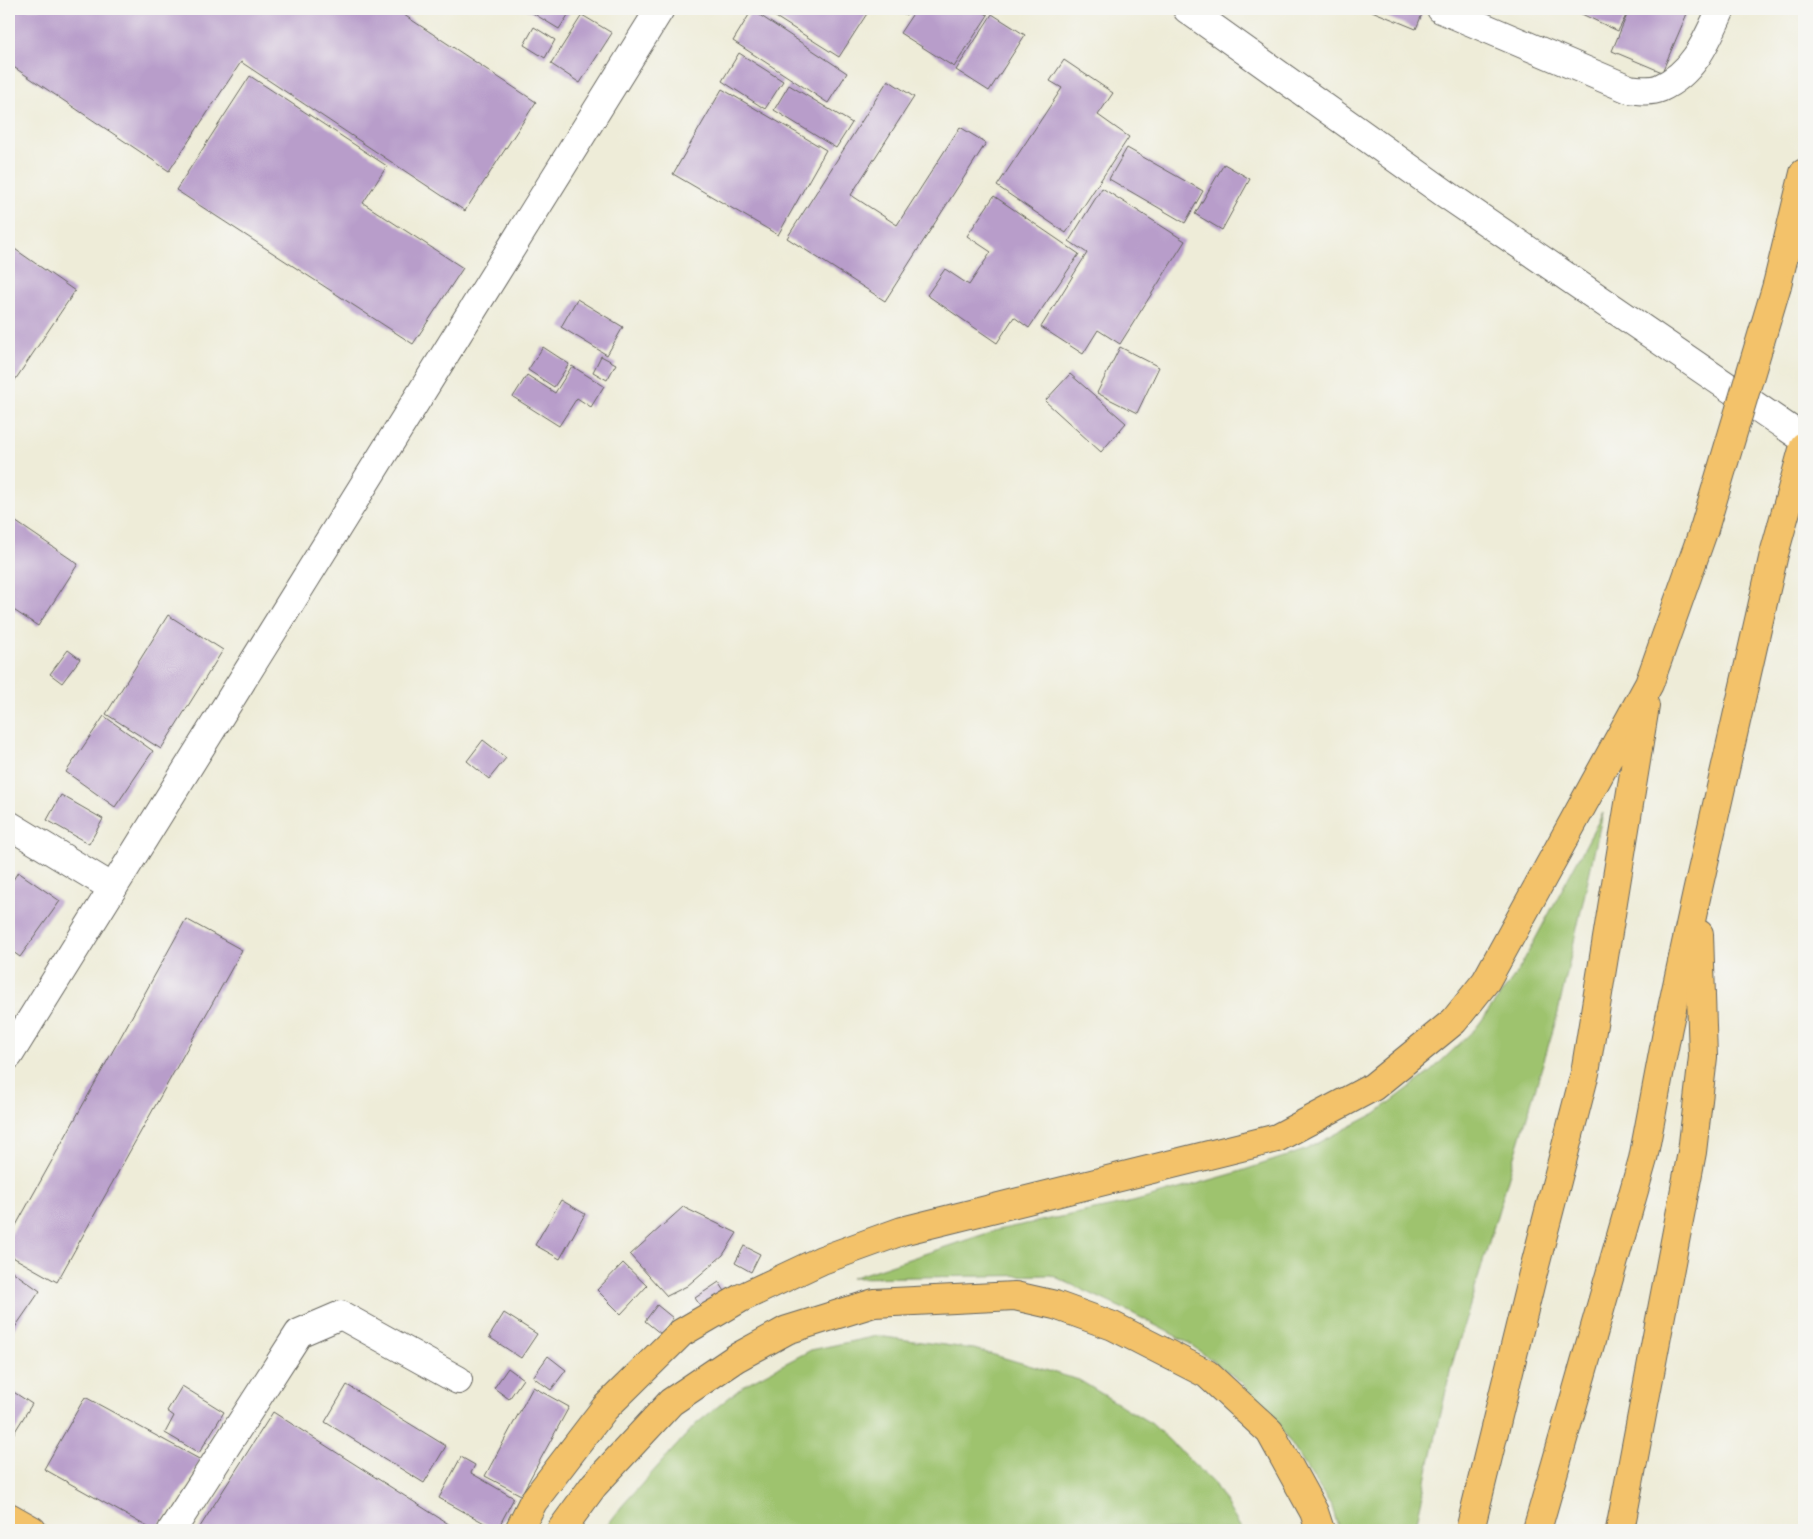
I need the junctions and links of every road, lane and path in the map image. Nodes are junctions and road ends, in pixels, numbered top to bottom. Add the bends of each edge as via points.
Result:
1 (660, 9) edge
2 (1187, 9) edge
3 (1441, 9) edge
4 (1721, 9) edge
5 (1804, 173) edge
6 (1804, 439) edge
7 (1804, 446) edge
8 (1649, 684) junction
9 (9, 825) edge
10 (113, 888) junction
11 (1697, 893) junction
12 (9, 1055) edge
13 (458, 1380) dead end
14 (9, 1516) edge
15 (32, 1530) edge
16 (172, 1530) edge
17 (519, 1530) edge
18 (561, 1530) edge
19 (1320, 1530) edge
20 (1470, 1530) edge
21 (1537, 1530) edge
22 (1620, 1530) edge

1 - 10 street
2 - 6 street via 1443,192
3 - 4 street via 1629,89 1644,90 1659,88 1689,67 1703,49
5 - 8 highway, bridge via 1776,285 1704,529
7 - 11 highway via 1774,554
8 - 17 highway via 1486,981 1454,1021 1373,1087 1277,1138 902,1230 822,1260 741,1298 681,1333 605,1408 534,1502
8 - 20 highway via 1585,1073
9 - 10 street
10 - 12 street
11 - 21 highway via 1643,1159
11 - 22 highway via 1703,1057 1692,1152
13 - 16 street via 341,1314 299,1333
14 - 15 highway
18 - 19 highway via 594,1485 671,1402 736,1358 787,1330 874,1303 1015,1296 1113,1326 1207,1374 1270,1432 1314,1512

